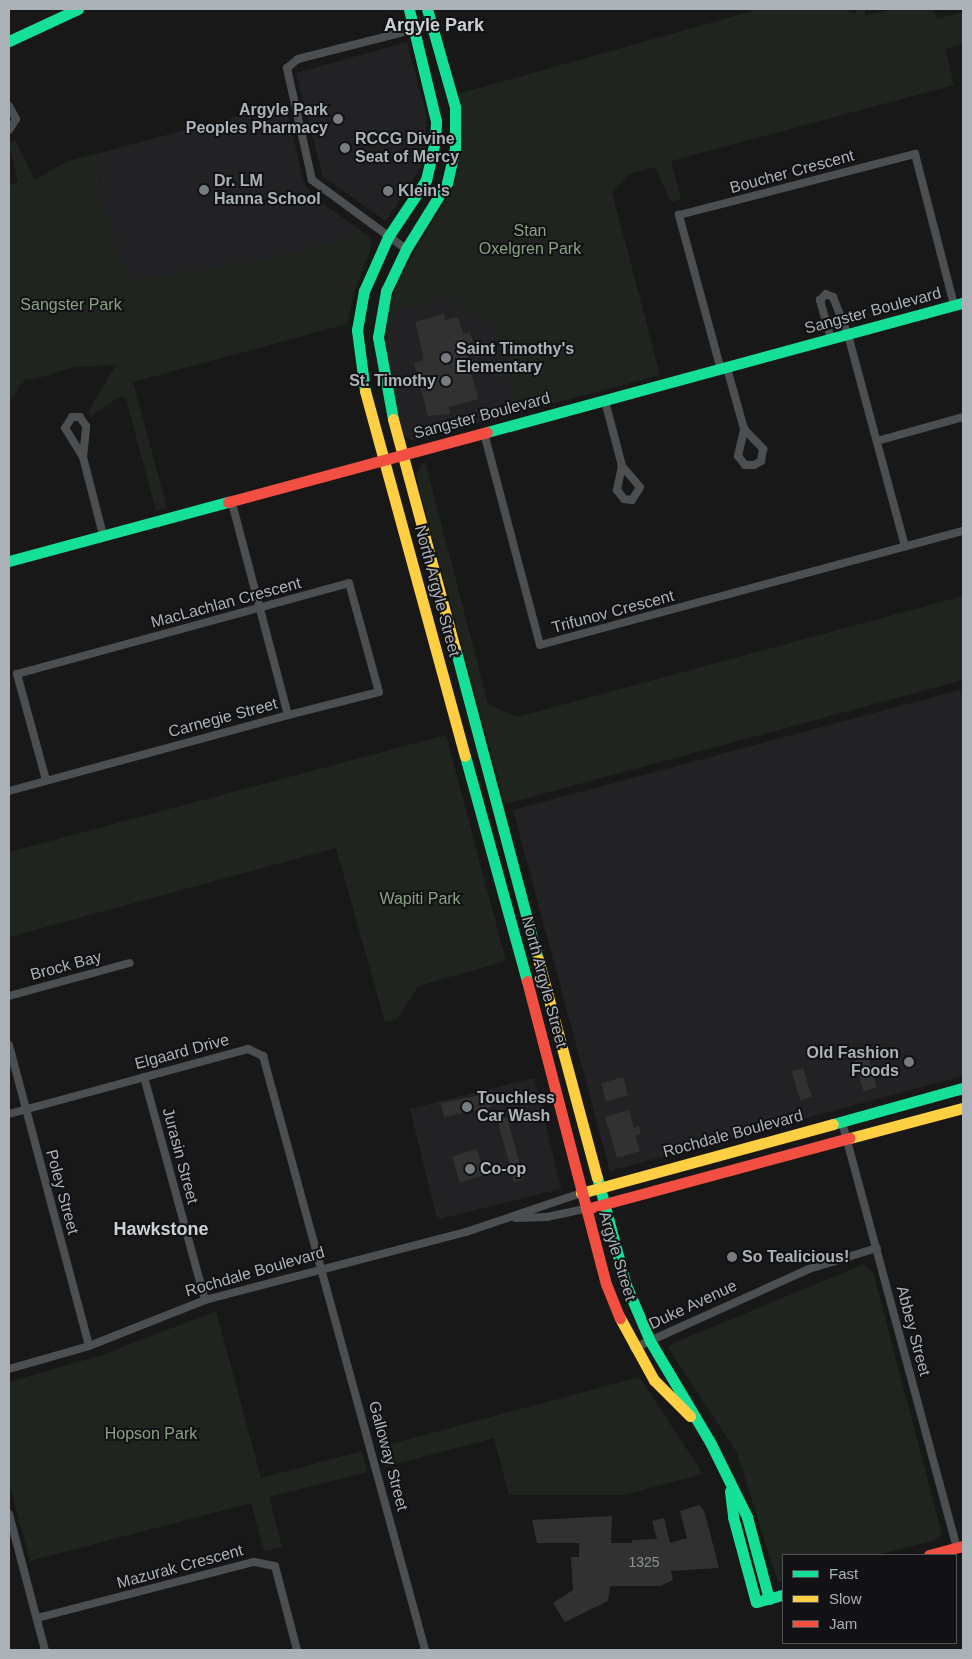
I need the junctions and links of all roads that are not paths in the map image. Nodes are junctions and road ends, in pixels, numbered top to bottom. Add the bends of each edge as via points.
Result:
1 (78, 9) edge
2 (409, 9) edge
3 (427, 9) edge
4 (432, 25) junction
5 (414, 30) junction
6 (9, 40) edge
7 (9, 106) edge
8 (9, 130) edge
9 (388, 237) junction
10 (406, 249) junction
11 (959, 304) edge
12 (848, 335) junction
13 (831, 339) junction
14 (724, 369) junction
15 (605, 401) junction
16 (963, 417) edge
17 (744, 430) junction
18 (484, 433) junction
19 (877, 440) junction
20 (404, 454) junction
21 (83, 457) junction
22 (384, 459) junction
23 (622, 466) dead end
24 (231, 500) junction
25 (963, 532) edge
26 (103, 535) junction
27 (905, 546) junction
28 (9, 561) edge
29 (258, 609) junction
30 (288, 715) junction
31 (46, 780) junction
32 (9, 791) edge
33 (130, 963) dead end
34 (9, 996) edge
35 (9, 1045) edge
36 (144, 1077) junction
37 (963, 1088) edge
38 (963, 1108) edge
39 (26, 1109) junction
40 (9, 1114) edge
41 (842, 1122) junction
42 (846, 1139) junction
43 (599, 1188) junction
44 (581, 1192) junction
45 (603, 1204) junction
46 (586, 1209) junction
47 (514, 1218) junction
48 (877, 1248) junction
49 (324, 1269) junction
50 (205, 1300) junction
51 (650, 1340) junction
52 (89, 1346) junction
53 (634, 1348) junction
54 (9, 1369) edge
55 (697, 1422) junction
56 (730, 1487) junction
57 (9, 1514) edge
58 (960, 1547) edge
59 (933, 1554) edge
60 (782, 1595) edge
61 (769, 1599) junction
62 (36, 1618) junction
63 (45, 1650) edge
64 (298, 1650) edge
65 (425, 1650) edge

1 - 6 street
2 - 5 street, North Argyle Street
3 - 4 street, North Argyle Street
4 - 5 street
4 - 10 street, North Argyle Street via 455,107 455,148 447,183
5 - 9 street, North Argyle Street via 436,120 435,142 426,180
5 - 9 street via 298,59 286,68 312,180
7 - 8 street via 16,119
9 - 10 street
9 - 22 street, North Argyle Street via 364,291 357,330 361,375
10 - 20 street, North Argyle Street via 386,292 378,337 384,389
11 - 12 street, Sangster Boulevard
11 - 14 street, Boucher Crescent via 915,154 679,215
12 - 13 street, Sangster Boulevard
12 - 13 street via 833,297 826,294 820,300
12 - 19 street
13 - 14 street, Sangster Boulevard
14 - 15 street, Sangster Boulevard
14 - 17 street
15 - 18 street, Sangster Boulevard
15 - 23 street
16 - 19 street
17 - 17 street via 738,456 742,463 754,466 760,461 763,449
18 - 20 street, Sangster Boulevard
18 - 27 street, Trifunov Crescent via 540,645
19 - 27 street
20 - 22 street, Sangster Boulevard
20 - 43 street, North Argyle Street
21 - 21 street via 86,426 83,420 72,417 64,428
21 - 26 street
22 - 24 street, Sangster Boulevard
22 - 44 street, North Argyle Street
24 - 26 street, Sangster Boulevard
24 - 29 street, Carnegie Street
25 - 27 street, Trifunov Crescent
26 - 28 street, Sangster Boulevard
29 - 30 street, Carnegie Street
29 - 30 street, MacLachlan Crescent via 349,583 379,692
29 - 31 street, MacLachlan Crescent via 17,674
30 - 31 street, Carnegie Street
31 - 32 street, Carnegie Street
33 - 34 street, Brock Bay
35 - 39 street, Poley Street
36 - 39 street, Elgaard Drive
36 - 49 street, Elgaard Drive via 248,1049 263,1056
36 - 50 street, Jurasin Street
37 - 41 street, Rochdale Boulevard
38 - 42 street, Rochdale Boulevard
39 - 40 street, Elgaard Drive
39 - 52 street, Poley Street
41 - 42 street, Abbey Street
41 - 43 street, Rochdale Boulevard
42 - 45 street, Rochdale Boulevard
42 - 48 street, Abbey Street
43 - 44 street, Rochdale Boulevard
43 - 45 street, Argyle Street
44 - 46 street, Argyle Street
44 - 47 street, Rochdale Boulevard
45 - 46 street, Rochdale Boulevard
45 - 51 street, Argyle Street via 626,1285
46 - 47 street, Rochdale Boulevard via 547,1217
46 - 53 street, Argyle Street via 606,1284
47 - 49 street, Rochdale Boulevard
48 - 51 street, Duke Avenue via 809,1269
48 - 58 street, Abbey Street
49 - 50 street, Rochdale Boulevard
49 - 65 street, Galloway Street
50 - 52 street, Rochdale Boulevard
51 - 53 street, Duke Avenue
51 - 55 street, Argyle Street
52 - 54 street, Rochdale Boulevard
53 - 55 street, Argyle Street via 654,1380
55 - 56 street, Argyle Street via 710,1442
56 - 61 street, Argyle Street via 747,1517
56 - 61 street, Argyle Street via 733,1517 756,1602
57 - 62 street
58 - 59 street
60 - 61 street
62 - 63 street
62 - 64 street, Mazurak Crescent via 254,1562 275,1566

